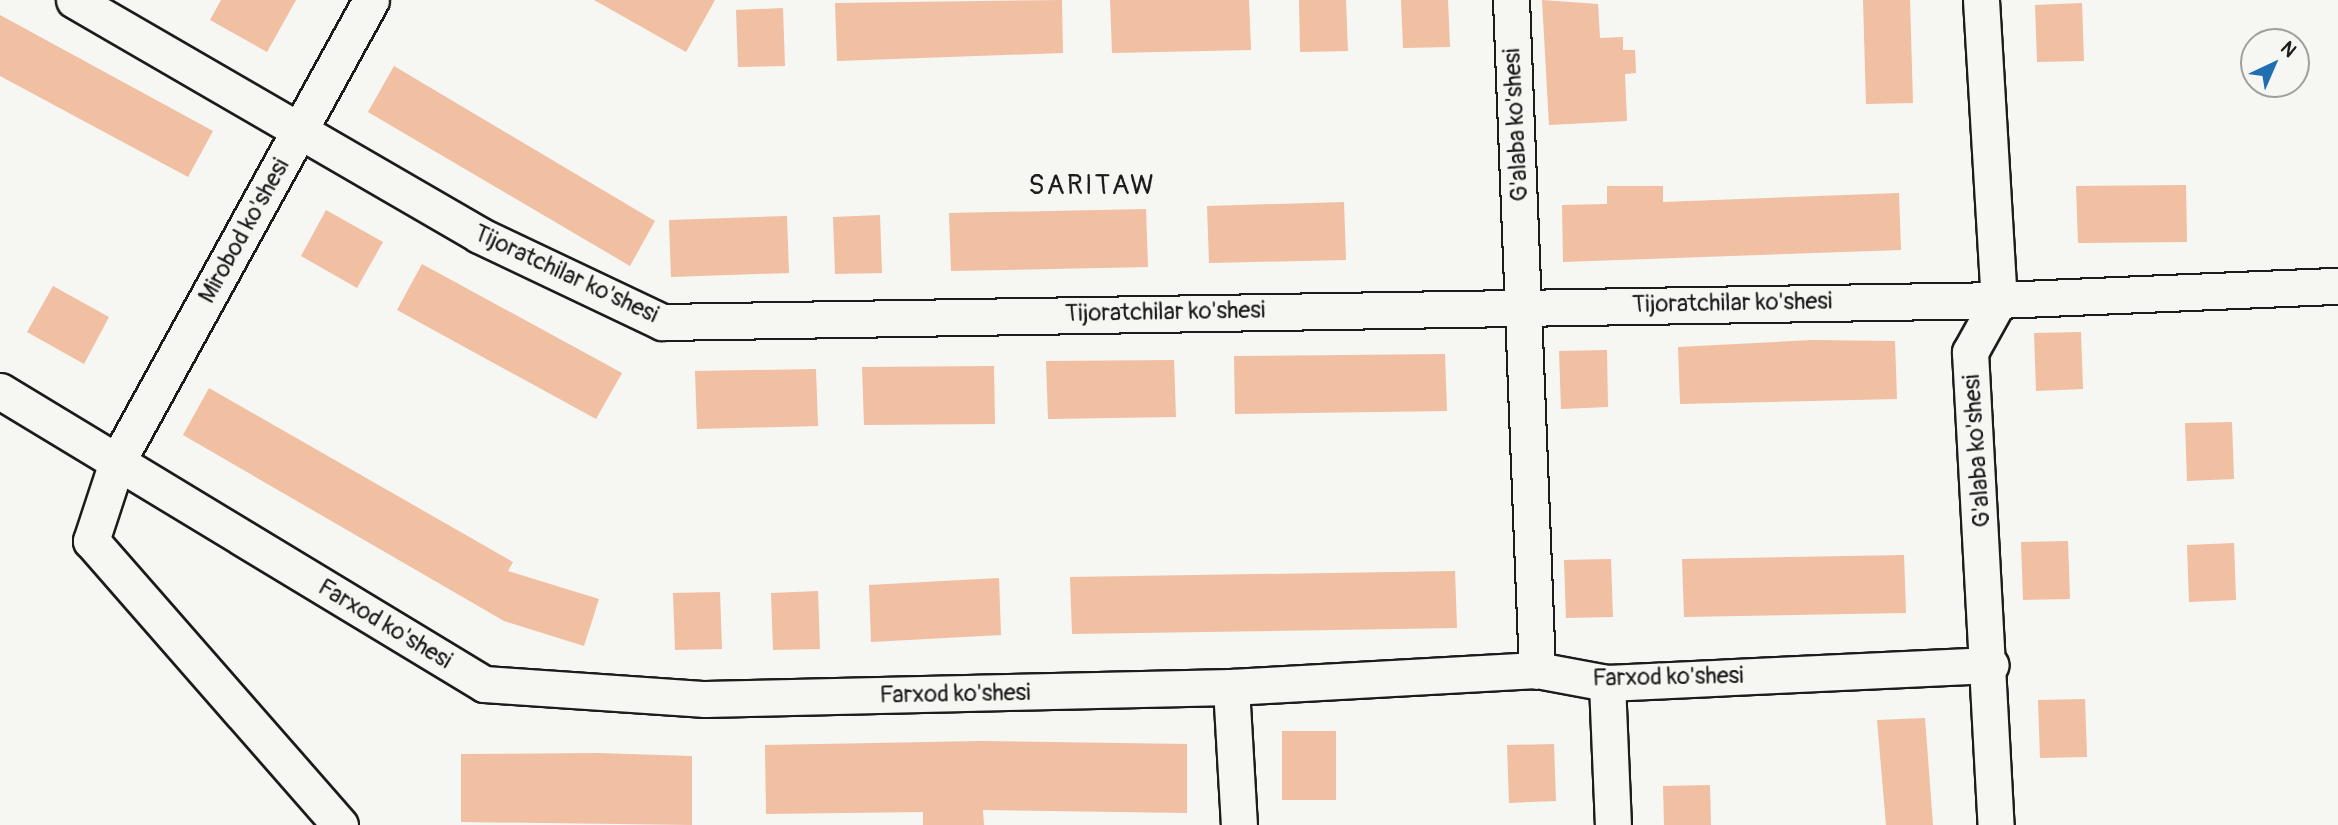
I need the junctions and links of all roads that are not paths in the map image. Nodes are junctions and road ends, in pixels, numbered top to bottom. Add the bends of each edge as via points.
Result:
1 (74, 0) edge
2 (371, 0) edge
3 (1511, 0) edge
4 (1981, 0) edge
5 (298, 132) junction
6 (2338, 286) edge
7 (1999, 300) junction
8 (1525, 306) junction
9 (0, 391) edge
10 (117, 462) junction
11 (1991, 665) junction
12 (1536, 670) junction
13 (1606, 683) junction
14 (1231, 687) junction
15 (340, 825) edge
16 (1239, 825) edge
17 (1613, 825) edge
18 (1996, 825) edge

1 - 5 street, Tijoratchilar ko'shesi
2 - 5 street, Mirobod ko'shesi
3 - 8 street, G'alaba ko'shesi
4 - 7 street
5 - 8 street, Tijoratchilar ko'shesi via 479,235 662,322
5 - 10 street, Mirobod ko'shesi
6 - 7 street, Tijoratchilar ko'shesi
7 - 8 street, Tijoratchilar ko'shesi
7 - 11 street, G'alaba ko'shesi via 1970,352
8 - 12 street, G'alaba ko'shesi
9 - 10 street, Farxod ko'shesi
10 - 14 street, Farxod ko'shesi via 484,684 705,699
10 - 15 street, Mirobod ko'shesi via 91,541
11 - 13 street, Farxod ko'shesi
11 - 18 street, G'alaba ko'shesi
12 - 13 street, Farxod ko'shesi
12 - 14 street, Farxod ko'shesi
13 - 17 street
14 - 16 street

